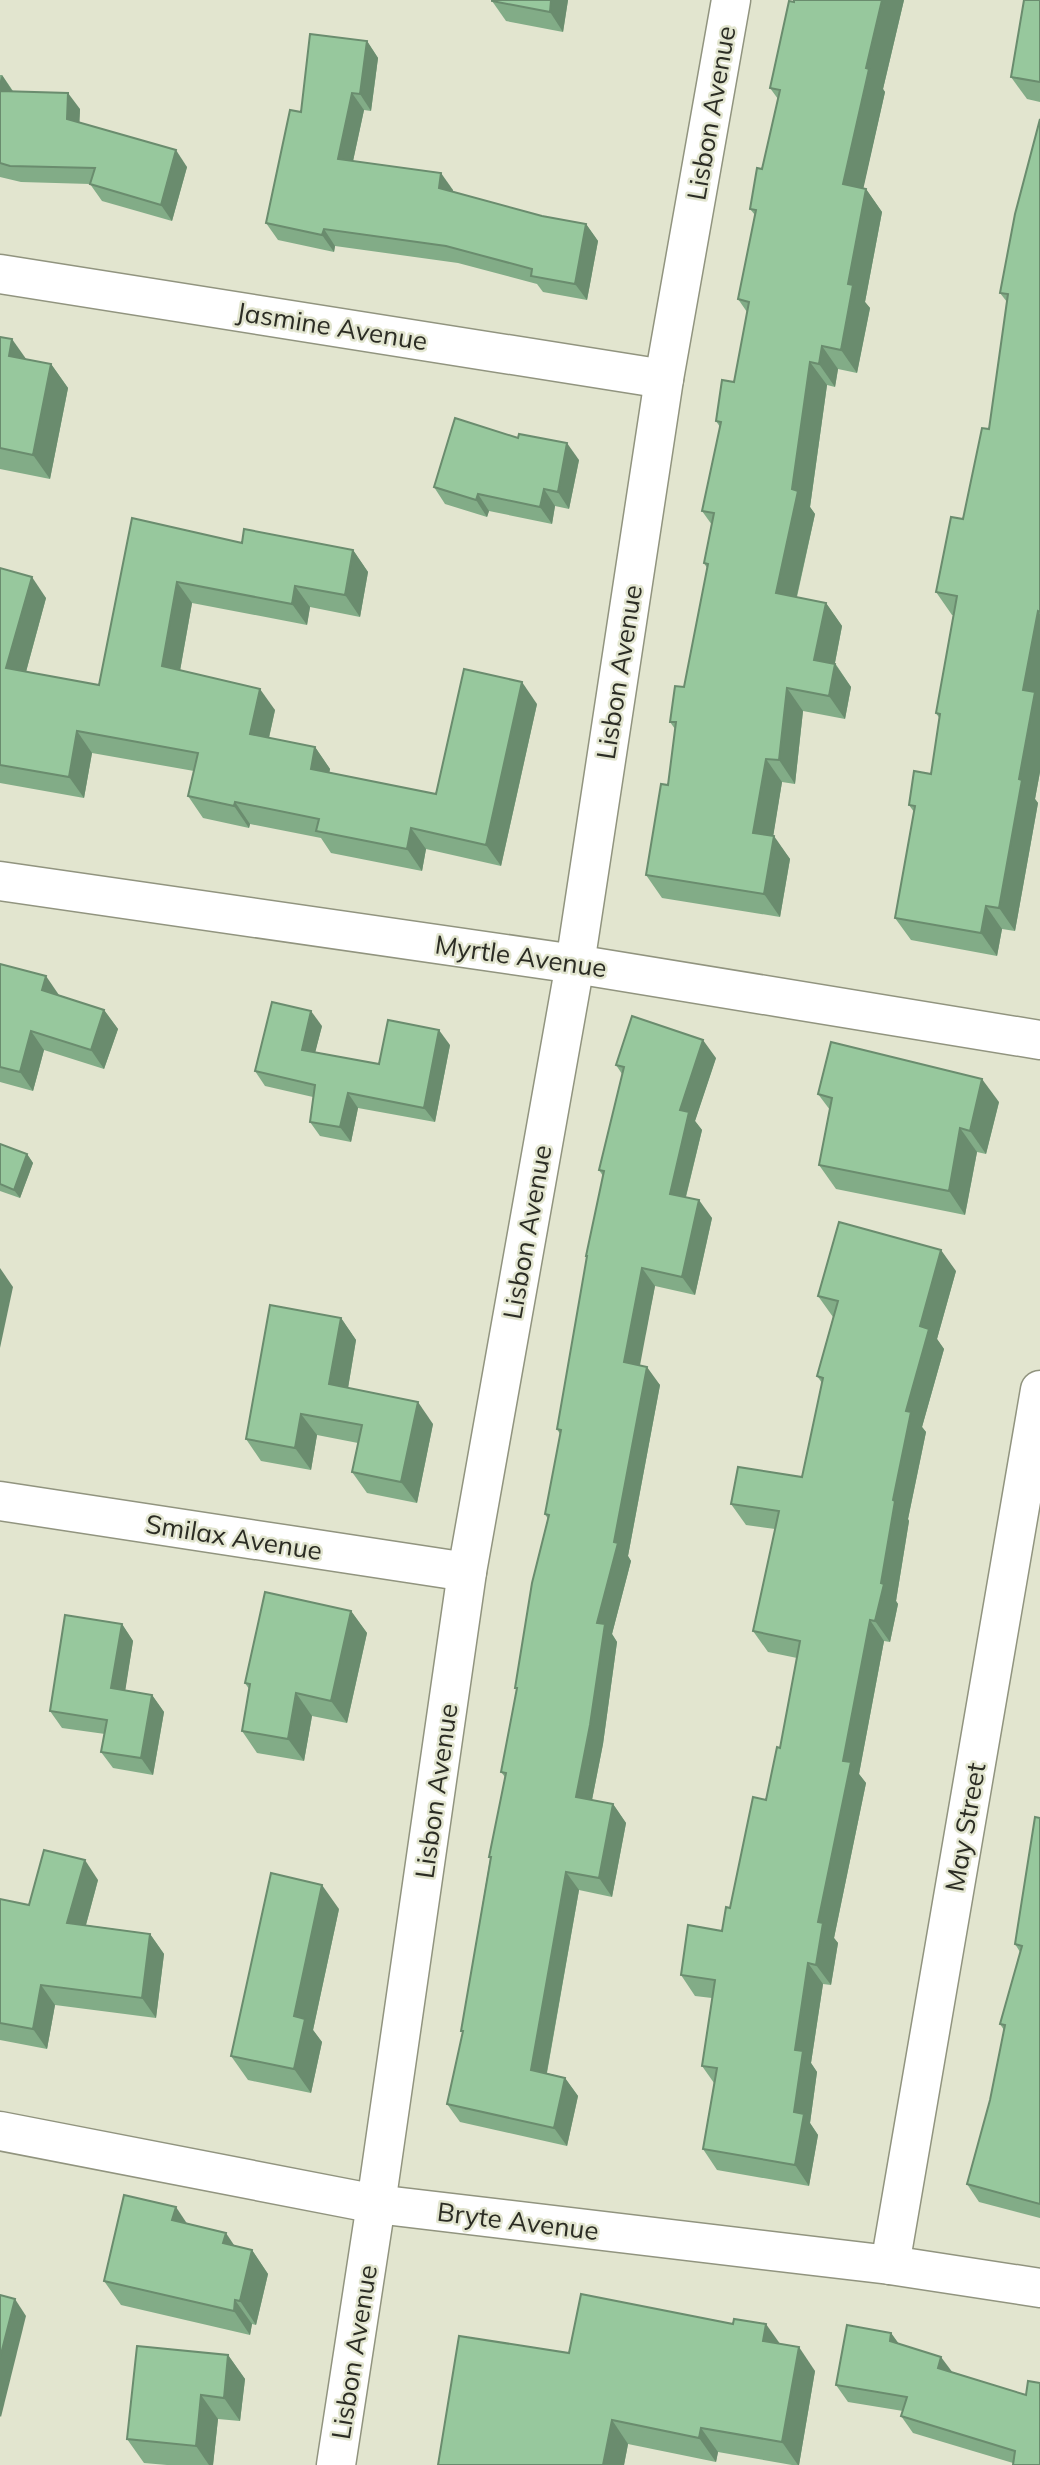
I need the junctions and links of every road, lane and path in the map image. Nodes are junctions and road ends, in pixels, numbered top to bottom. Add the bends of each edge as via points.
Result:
1 (731, 0) edge
2 (0, 274) edge
3 (664, 379) junction
4 (0, 881) edge
5 (575, 964) junction
6 (1040, 1040) edge
7 (1040, 1390) edge
8 (0, 1501) edge
9 (467, 1572) junction
10 (0, 2131) edge
11 (376, 2204) junction
12 (890, 2264) junction
13 (1040, 2288) edge
14 (336, 2465) edge

1 - 3 street, Lisbon Avenue
2 - 3 street, Jasmine Avenue
3 - 5 street, Lisbon Avenue
4 - 5 street, Myrtle Avenue
5 - 6 street, Myrtle Avenue
5 - 9 street, Lisbon Avenue
7 - 12 street, May Street
8 - 9 street, Smilax Avenue
9 - 11 street, Lisbon Avenue
10 - 11 street, Bryte Avenue
11 - 12 street, Bryte Avenue
11 - 14 street, Lisbon Avenue
12 - 13 street, Bryte Avenue

